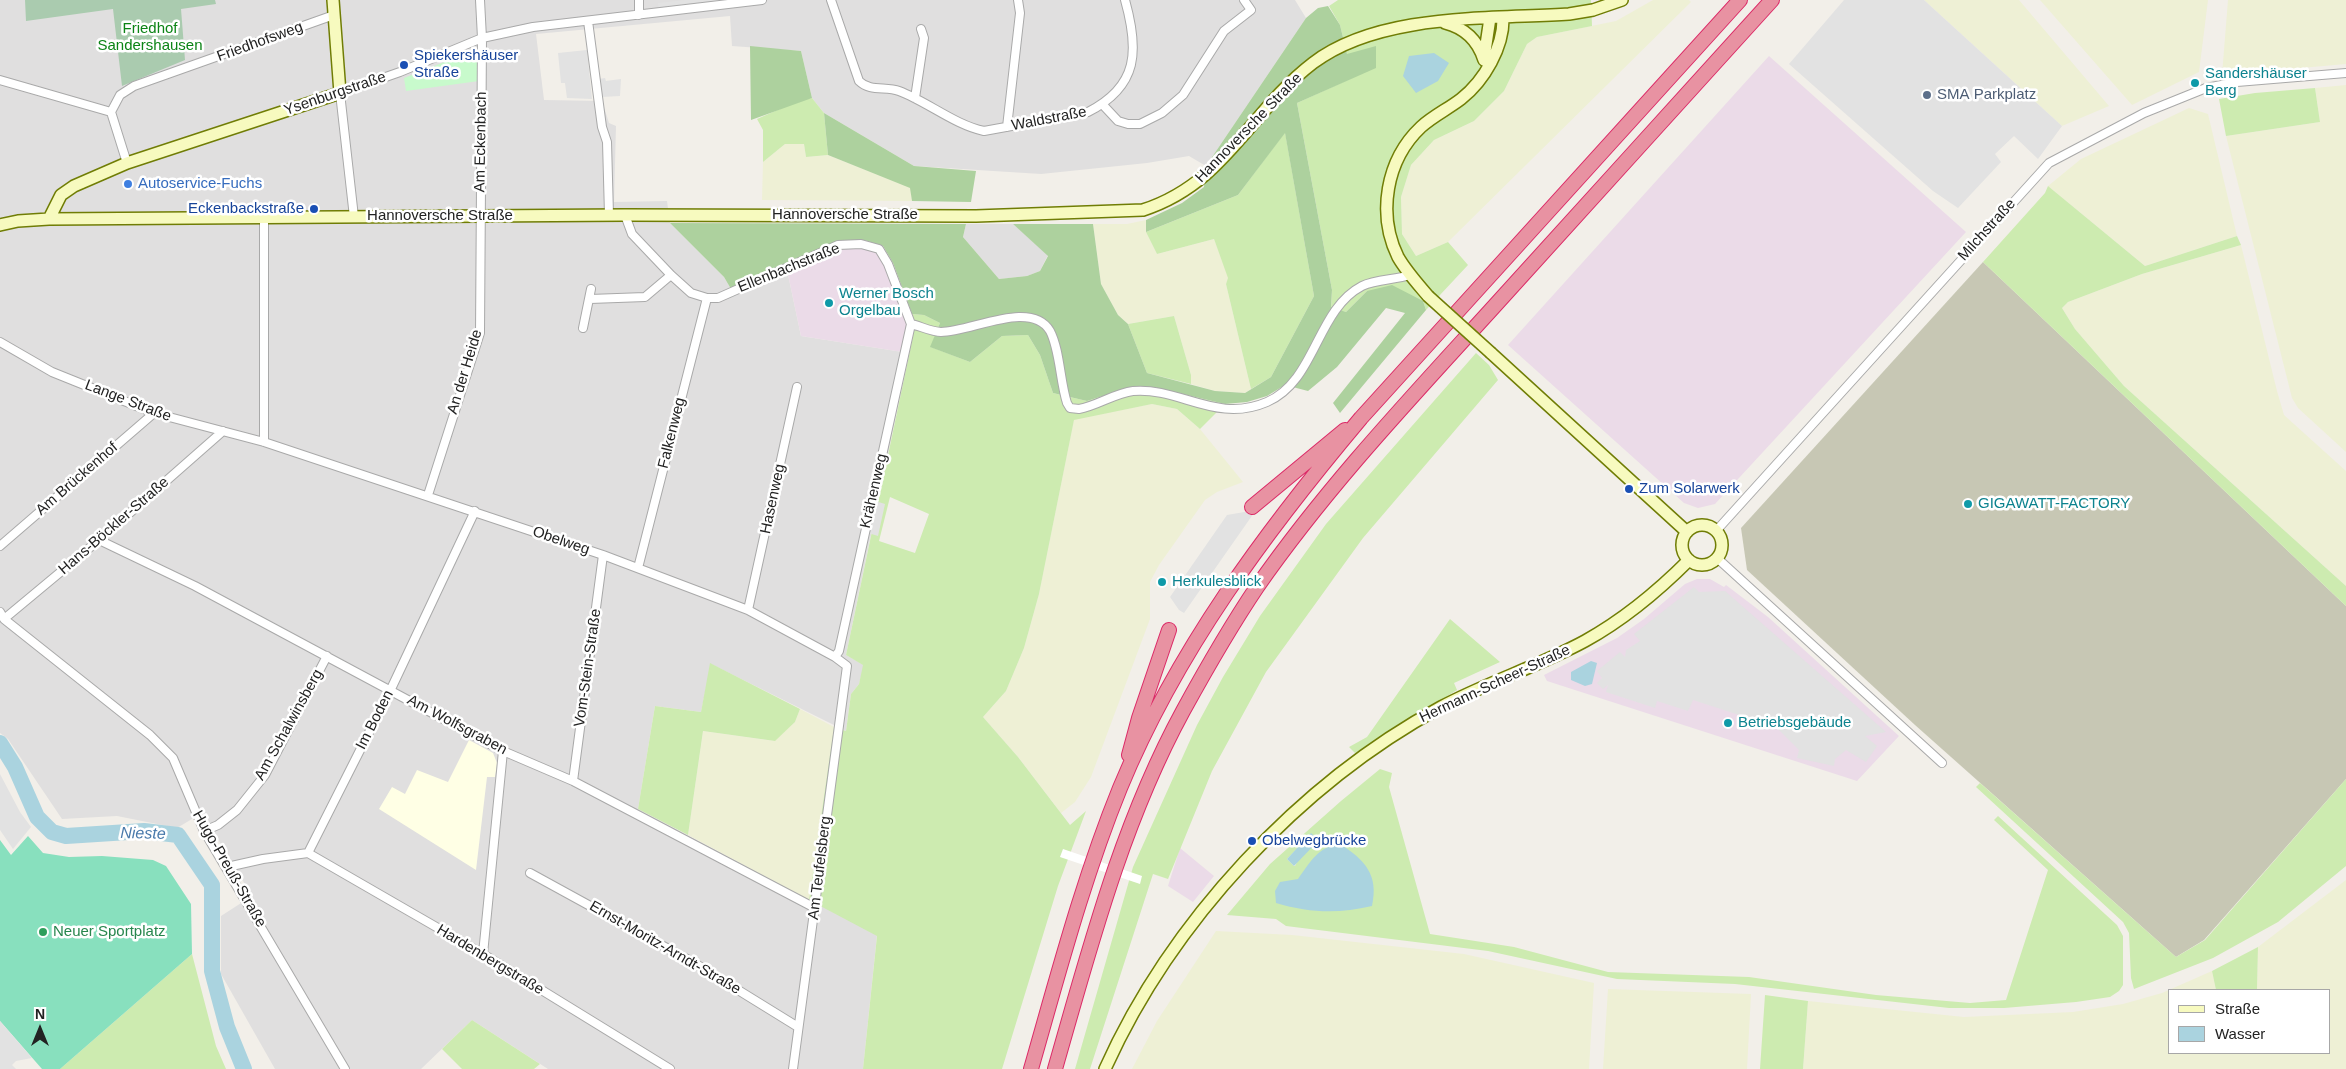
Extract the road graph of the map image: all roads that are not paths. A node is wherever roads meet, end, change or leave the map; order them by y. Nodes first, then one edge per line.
1 (333, 0) edge
2 (480, 0) edge
3 (639, 0) edge
4 (762, 0) edge
5 (831, 0) edge
6 (1018, 0) edge
7 (1125, 0) edge
8 (1244, 0) edge
9 (1622, 0) edge
10 (1740, 0) edge
11 (1772, 0) edge
12 (334, 15) junction
13 (639, 16) junction
14 (1503, 17) junction
15 (1490, 18) junction
16 (588, 21) junction
17 (1436, 22) junction
18 (921, 29) dead end
19 (482, 38) junction
20 (1484, 66) junction
21 (2346, 74) edge
22 (0, 80) edge
23 (340, 93) junction
24 (915, 98) junction
25 (1103, 105) junction
26 (111, 112) junction
27 (1007, 127) junction
28 (127, 163) junction
29 (609, 215) junction
30 (624, 215) junction
31 (480, 216) junction
32 (354, 217) junction
33 (264, 218) junction
34 (49, 219) junction
35 (0, 225) edge
36 (671, 275) junction
37 (1410, 275) junction
38 (591, 290) dead end
39 (707, 298) junction
40 (590, 299) junction
41 (911, 324) junction
42 (583, 328) dead end
43 (0, 342) edge
44 (797, 387) dead end
45 (154, 413) junction
46 (1361, 418) junction
47 (223, 431) junction
48 (264, 442) junction
49 (428, 495) junction
50 (1252, 507) dead end
51 (475, 511) junction
52 (1716, 531) junction
53 (1687, 532) junction
54 (99, 540) junction
55 (0, 546) edge
56 (603, 555) junction
57 (1716, 558) junction
58 (1689, 560) junction
59 (638, 568) junction
60 (748, 610) junction
61 (2, 615) edge
62 (1169, 630) dead end
63 (327, 656) junction
64 (835, 657) junction
65 (847, 666) joint
66 (391, 689) junction
67 (503, 750) junction
68 (1942, 763) dead end
69 (573, 781) junction
70 (1121, 787) junction
71 (204, 831) junction
72 (308, 853) junction
73 (227, 868) junction
74 (530, 873) dead end
75 (815, 908) junction
76 (483, 954) junction
77 (798, 1028) junction
78 (345, 1069) edge
79 (670, 1069) edge
80 (793, 1069) edge
81 (1031, 1069) edge
82 (1055, 1069) edge
83 (1105, 1069) edge

1 - 12 main road
2 - 19 street, Am Eckenbach
3 - 13 street
4 - 13 street, Ysenburgstraße
5 - 24 street, Waldstraße
6 - 27 street
7 - 25 street, Waldstraße
8 - 25 street
9 - 14 main road, Hannoversche Straße
10 - 46 highway
11 - 82 highway
12 - 23 main road
12 - 26 street, Friedhofsweg
13 - 16 street, Ysenburgstraße
14 - 15 main road, Hannoversche Straße
14 - 20 main road
15 - 17 main road, Hannoversche Straße
15 - 20 main road
16 - 19 street, Ysenburgstraße
16 - 29 street
17 - 20 main road
17 - 30 main road, Hannoversche Straße
18 - 24 street
19 - 23 street, Ysenburgstraße
19 - 31 street, Am Eckenbach
20 - 37 main road
21 - 52 street, Milchstraße
22 - 26 street
23 - 28 main road, Ysenburgstraße
23 - 32 street
24 - 27 street, Waldstraße
25 - 27 street, Waldstraße
26 - 28 street
28 - 34 main road, Ysenburgstraße
29 - 30 main road, Hannoversche Straße
29 - 31 main road, Hannoversche Straße
30 - 36 street
31 - 32 main road, Hannoversche Straße
31 - 49 street, An der Heide
32 - 33 main road, Hannoversche Straße
33 - 34 main road, Hannoversche Straße
33 - 48 street
34 - 35 main road, Hannoversche Straße
36 - 39 street
36 - 40 street
37 - 41 street
37 - 53 main road, bridge
38 - 40 street
39 - 41 street, Ellenbachstraße
39 - 59 street, Falkenweg
40 - 42 street
41 - 64 street, Krähenweg
43 - 45 street, Lange Straße
44 - 60 street, Hasenweg
45 - 47 street, Lange Straße
45 - 55 street, Am Brückenhof
46 - 50 highway
46 - 70 highway
47 - 48 street, Lange Straße
47 - 54 street, Hans-Böckler-Straße
48 - 49 street, Obelweg
49 - 51 street, Obelweg
51 - 56 street, Obelweg
51 - 66 street, Im Boden
52 - 53 main road
52 - 57 main road
53 - 58 main road
54 - 61 street, Hans-Böckler-Straße
54 - 63 street, Am Wolfsgraben
56 - 59 street, Obelweg
56 - 69 street, Vom-Stein-Straße
57 - 58 main road
57 - 68 street
58 - 83 main road, Hermann-Scheer-Straße
59 - 60 street, Obelweg
60 - 64 street, Obelweg
61 - 71 street, Hugo-Preuß-Straße
62 - 70 highway
63 - 66 street, Am Wolfsgraben
63 - 71 street, Am Schalwinsberg
64 - 65 street, Obelweg
65 - 75 street, Am Teufelsberg
66 - 67 street, Am Wolfsgraben
66 - 72 street, Im Boden
67 - 69 street, Am Wolfsgraben
67 - 76 street
69 - 75 street, Am Wolfsgraben
70 - 81 highway
71 - 73 street, Hugo-Preuß-Straße
72 - 73 street
72 - 76 street, Hardenbergstraße
73 - 78 street, Hugo-Preuß-Straße
74 - 77 street, Ernst-Moritz-Arndt-Straße
75 - 77 street, Am Teufelsberg
76 - 79 street, Hardenbergstraße
77 - 80 street, Am Teufelsberg

